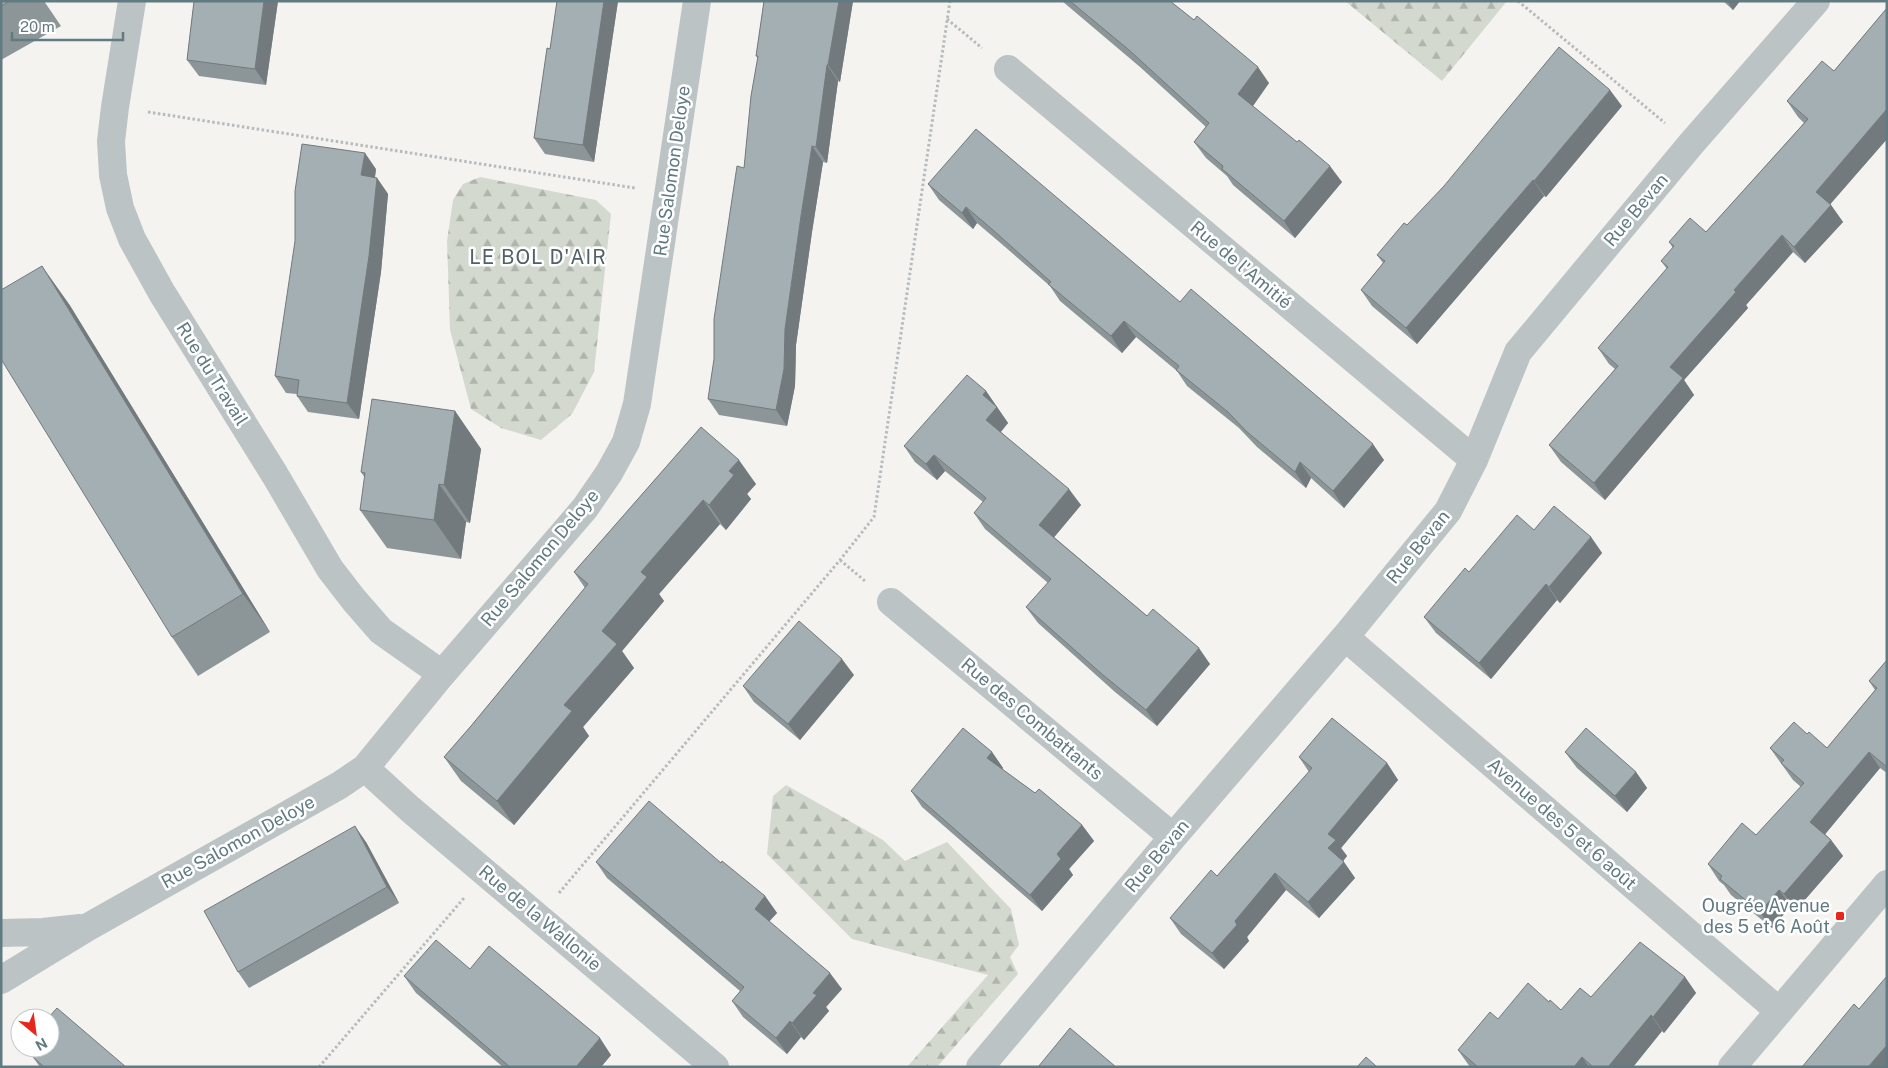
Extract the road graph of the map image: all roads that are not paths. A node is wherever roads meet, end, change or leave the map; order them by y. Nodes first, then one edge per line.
1 (697, 1) edge
2 (1816, 1) edge
3 (128, 6) edge
4 (1008, 69) road end
5 (1474, 460) junction
6 (891, 602) dead end
7 (1345, 637) junction
8 (442, 674) junction
9 (366, 768) junction
10 (1173, 837) junction
11 (1887, 884) edge
12 (88, 927) junction
13 (1, 933) edge
14 (1, 980) edge
15 (1779, 1011) junction
16 (715, 1067) edge
17 (980, 1067) edge
18 (1732, 1067) edge

1 - 8 street, Rue Salomon Deloye
2 - 5 street, Rue Bevan
3 - 8 street, Rue du Travail
4 - 5 street, Rue de l'Amitié
5 - 7 street, Rue Bevan
6 - 10 street, Rue des Combattants
7 - 10 street, Rue Bevan
7 - 15 street, Avenue des 5 et 6 août
8 - 9 street, Rue Salomon Deloye
9 - 12 street, Rue Salomon Deloye
9 - 16 street, Rue de la Wallonie
10 - 17 street, Rue Bevan
11 - 15 street
12 - 13 street, Rue Salomon Deloye
12 - 14 street, Rue Salomon Deloye
15 - 18 street

